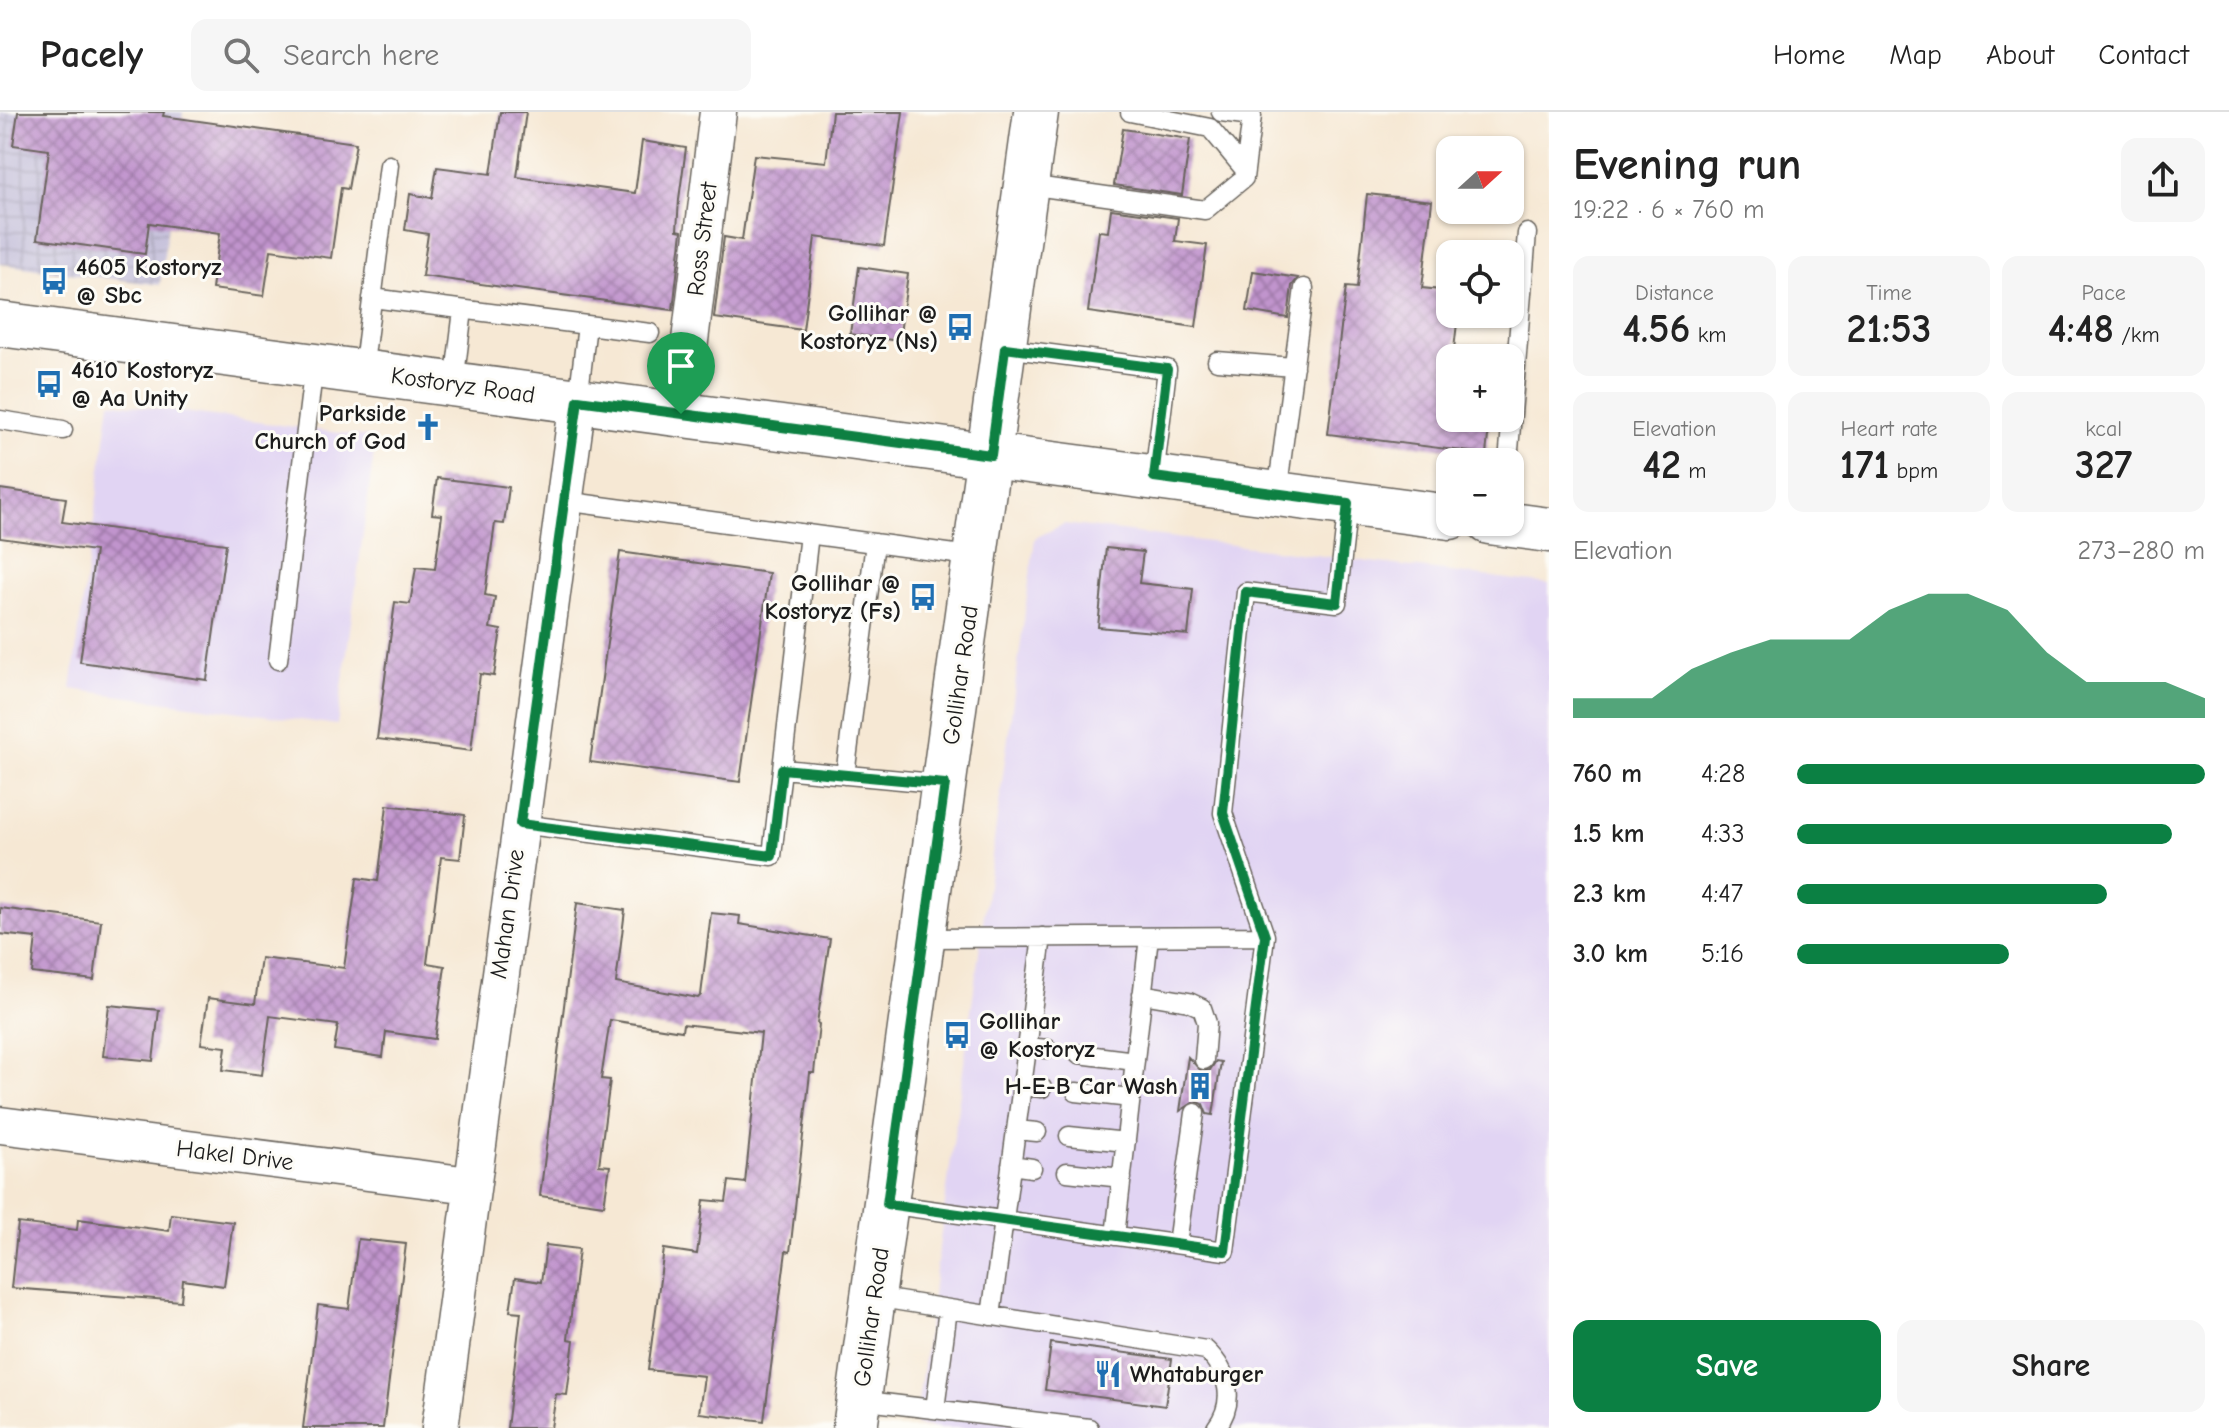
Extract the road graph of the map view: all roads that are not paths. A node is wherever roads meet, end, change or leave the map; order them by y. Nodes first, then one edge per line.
1 (718, 112) edge
2 (1036, 112) edge
3 (1130, 112) edge
4 (1221, 112) edge
5 (1252, 114) edge
6 (389, 165) dead end
7 (1245, 170) junction
8 (1028, 185) junction
9 (1527, 233) dead end
10 (1304, 288) dead end
11 (372, 298) junction
12 (463, 310) junction
13 (0, 324) edge
14 (587, 325) junction
15 (650, 333) dead end
16 (1005, 348) junction
17 (1217, 361) dead end
18 (314, 365) junction
19 (1294, 367) junction
20 (363, 372) junction
21 (454, 384) junction
22 (578, 400) junction
23 (681, 414) junction
24 (0, 420) edge
25 (63, 430) dead end
26 (1509, 448) edge
27 (991, 455) junction
28 (1154, 477) junction
29 (1277, 494) junction
30 (564, 501) junction
31 (1348, 503) junction
32 (1436, 515) edge
33 (1524, 526) edge
34 (1549, 530) edge
35 (809, 534) junction
36 (875, 543) junction
37 (977, 557) junction
38 (278, 660) dead end
39 (782, 769) junction
40 (845, 775) junction
41 (945, 784) junction
42 (520, 824) junction
43 (1265, 936) junction
44 (1042, 937) junction
45 (1149, 937) junction
46 (924, 938) junction
47 (1142, 994) junction
48 (1027, 1047) junction
49 (1048, 1049) dead end
50 (1079, 1054) dead end
51 (1204, 1060) dead end
52 (1135, 1061) junction
53 (1022, 1086) junction
54 (1042, 1088) dead end
55 (1076, 1092) dead end
56 (1131, 1098) junction
57 (1195, 1113) dead end
58 (0, 1125) edge
59 (1016, 1130) junction
60 (1037, 1132) dead end
61 (1069, 1136) dead end
62 (1126, 1142) junction
63 (1011, 1165) junction
64 (1032, 1168) dead end
65 (1067, 1172) dead end
66 (1122, 1178) junction
67 (470, 1185) junction
68 (887, 1204) junction
69 (1004, 1220) junction
70 (1115, 1236) junction
71 (1177, 1244) junction
72 (874, 1297) junction
73 (948, 1309) junction
74 (991, 1316) junction
75 (935, 1409) junction
76 (857, 1414) edge
77 (440, 1428) edge
78 (1089, 1428) edge
79 (1216, 1428) edge

1 - 23 street, Ross Street
2 - 8 main road, Gollihar Road
3 - 7 lane
4 - 5 lane
5 - 7 lane
6 - 11 lane
7 - 8 lane
8 - 16 main road, Gollihar Road
9 - 26 lane
10 - 19 lane
11 - 12 lane
11 - 20 lane
12 - 14 lane
12 - 21 lane
13 - 18 main road, Kostoryz Road
14 - 15 lane
14 - 22 lane
16 - 27 main road, Gollihar Road
16 - 28 lane
17 - 19 lane
18 - 20 main road, Kostoryz Road
18 - 38 lane
19 - 29 lane
20 - 21 main road, Kostoryz Road
21 - 22 main road, Kostoryz Road
22 - 23 main road, Kostoryz Road
22 - 30 street, Mahan Drive
23 - 27 main road, Kostoryz Road
24 - 25 lane
27 - 28 main road, Kostoryz Road
27 - 37 main road, Gollihar Road
28 - 29 main road, Kostoryz Road
29 - 31 main road, Kostoryz Road
30 - 35 lane
30 - 42 street, Mahan Drive
31 - 32 main road, Kostoryz Road
31 - 43 lane
33 - 34 main road
35 - 36 lane
35 - 39 lane
36 - 37 lane
36 - 40 lane
37 - 41 main road, Gollihar Road
39 - 40 lane
39 - 42 lane
40 - 41 lane
41 - 46 main road, Gollihar Road
42 - 67 street, Mahan Drive
43 - 45 lane
43 - 71 lane
44 - 45 lane
44 - 46 lane
44 - 48 lane
45 - 47 lane
46 - 68 main road, Gollihar Road
47 - 51 lane
47 - 52 lane
48 - 49 lane
48 - 53 lane
50 - 52 lane
52 - 56 lane
53 - 54 lane
53 - 59 lane
55 - 56 lane
56 - 62 lane
57 - 71 lane
58 - 67 street, Hakel Drive
59 - 60 lane
59 - 63 lane
61 - 62 lane
62 - 66 lane
63 - 64 lane
63 - 69 lane
65 - 66 lane
66 - 70 lane
67 - 77 street, Mahan Drive
68 - 69 lane
68 - 72 main road, Gollihar Road
69 - 70 lane
69 - 74 lane
70 - 71 lane
72 - 73 lane
72 - 76 main road, Gollihar Road
73 - 74 lane
73 - 75 lane
74 - 79 lane
75 - 76 lane
75 - 78 lane

